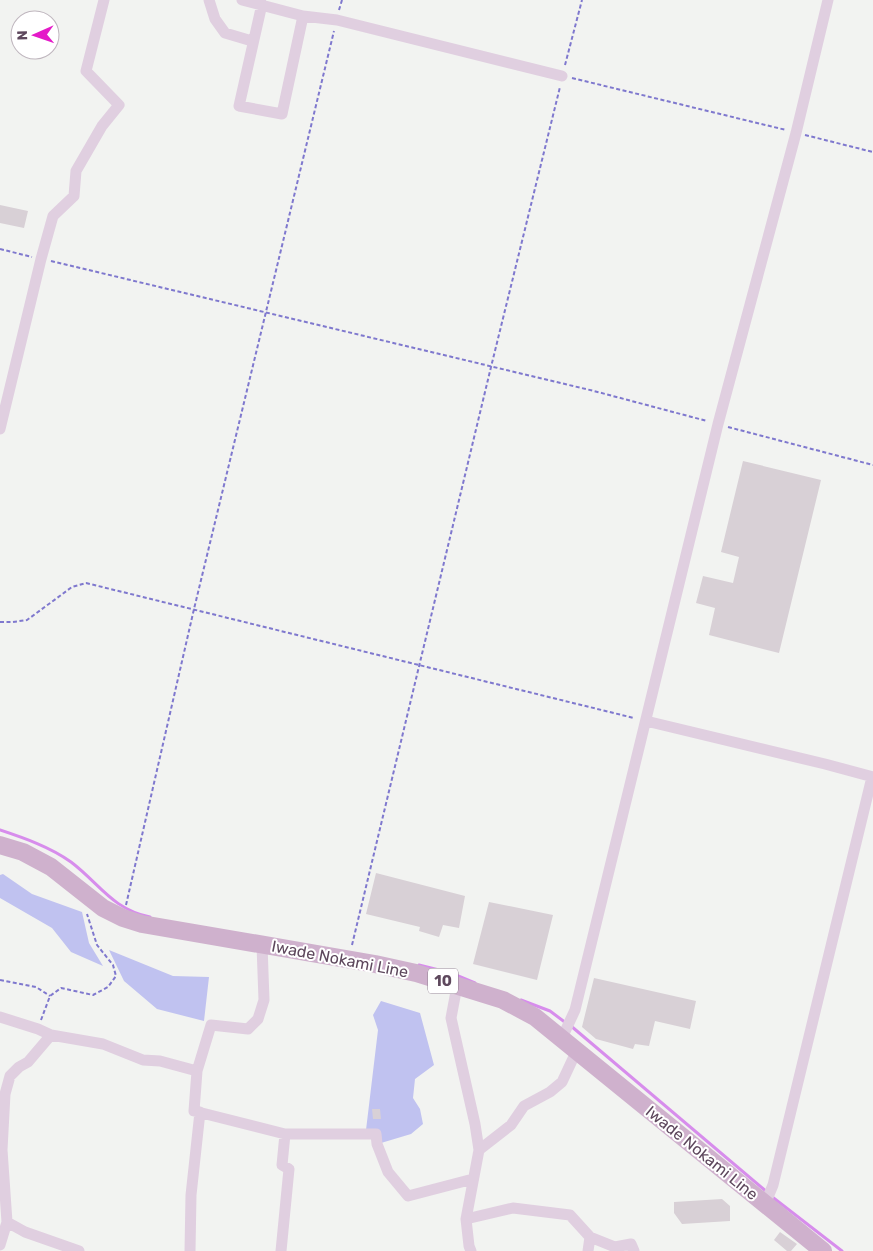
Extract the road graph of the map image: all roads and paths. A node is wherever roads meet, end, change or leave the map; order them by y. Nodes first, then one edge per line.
1 (104, 0) edge
2 (209, 0) edge
3 (242, 0) edge
4 (582, 0) edge
5 (828, 0) edge
6 (262, 4) junction
7 (303, 16) junction
8 (337, 20) junction
9 (252, 41) junction
10 (562, 76) junction
11 (796, 132) junction
12 (873, 152) edge
13 (0, 249) edge
14 (41, 259) junction
15 (267, 313) junction
16 (491, 367) junction
17 (718, 424) junction
18 (0, 429) edge
19 (873, 465) edge
20 (194, 609) junction
21 (0, 622) edge
22 (419, 664) junction
23 (646, 721) junction
24 (873, 777) edge
25 (0, 845) edge
26 (87, 895) junction
27 (124, 918) junction
28 (262, 945) junction
29 (348, 960) junction
30 (0, 980) edge
31 (457, 986) junction
32 (50, 996) junction
33 (0, 1016) edge
34 (38, 1029) junction
35 (51, 1035) junction
36 (562, 1038) junction
37 (577, 1050) junction
38 (196, 1071) junction
39 (2, 1094) edge
40 (200, 1112) junction
41 (285, 1134) junction
42 (479, 1150) junction
43 (473, 1179) junction
44 (765, 1204) junction
45 (466, 1219) junction
46 (7, 1222) junction
47 (590, 1237) junction
48 (0, 1245) edge
49 (615, 1249) edge
50 (79, 1251) edge
51 (190, 1251) edge
52 (282, 1251) edge
53 (471, 1251) edge
54 (588, 1251) edge
55 (634, 1251) edge
56 (823, 1251) edge

1 - 14 street
2 - 9 street
3 - 6 street
4 - 10 path
5 - 11 street
6 - 7 street
6 - 9 street
7 - 8 street
7 - 9 street
8 - 10 street
8 - 15 path
10 - 11 path
10 - 16 path
11 - 12 path
11 - 17 street
13 - 14 path
14 - 15 path
14 - 18 street
15 - 16 path
15 - 20 path
16 - 17 path
16 - 22 path
17 - 19 path
17 - 23 street
20 - 21 path
20 - 22 path
20 - 27 path
22 - 23 path
22 - 29 path
23 - 24 street
23 - 36 street
24 - 44 street
25 - 26 main road, Iwade Nokami Line / 10
26 - 27 main road, Iwade Nokami Line / 10
26 - 32 path
27 - 28 main road, Iwade Nokami Line / 10
28 - 29 main road, Iwade Nokami Line / 10
28 - 38 street
29 - 31 main road, Iwade Nokami Line / 10
30 - 32 path
31 - 36 main road, Iwade Nokami Line / 10
31 - 42 street
32 - 34 path
33 - 34 street
34 - 35 street
35 - 38 street
35 - 39 street
36 - 37 main road, Iwade Nokami Line / 10
37 - 42 street
37 - 44 main road, Iwade Nokami Line / 10
38 - 40 street
39 - 46 street
40 - 41 street
40 - 51 street
41 - 43 street
41 - 52 street
42 - 43 street
43 - 45 street
44 - 56 main road, Iwade Nokami Line / 10
45 - 47 street
45 - 53 street
46 - 48 street
46 - 50 street
47 - 49 street
47 - 54 street
49 - 55 street

